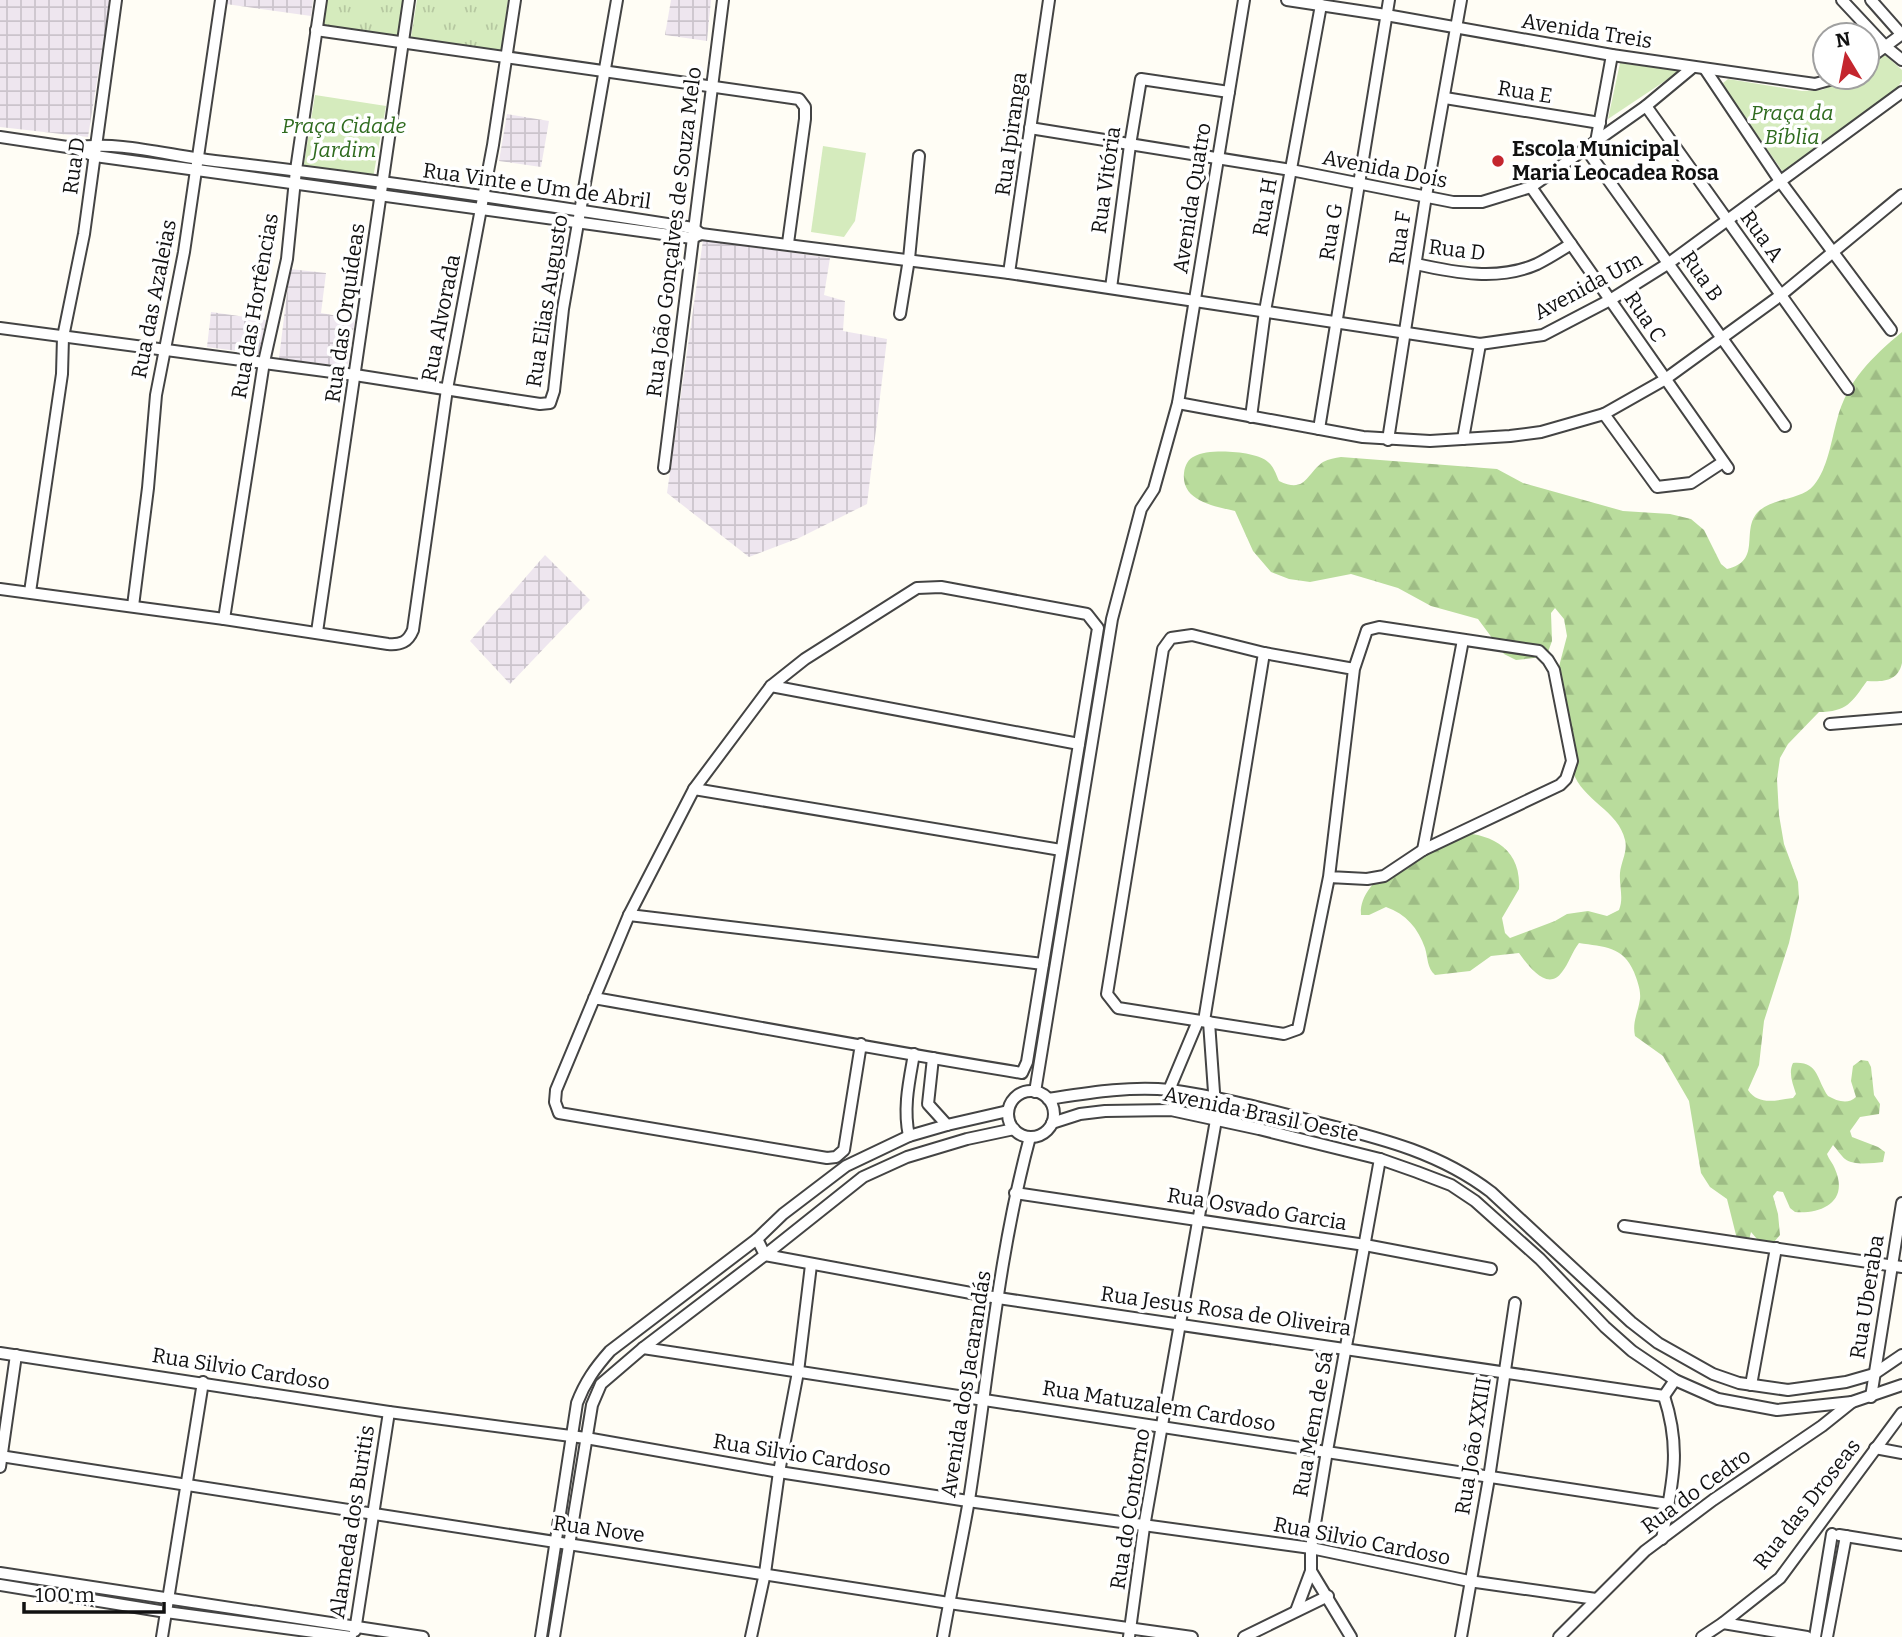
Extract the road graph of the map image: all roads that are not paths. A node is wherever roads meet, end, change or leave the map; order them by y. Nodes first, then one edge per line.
1 (116, 0) edge
2 (221, 0) edge
3 (321, 0) edge
4 (409, 0) edge
5 (515, 0) edge
6 (617, 0) edge
7 (723, 0) edge
8 (1049, 0) edge
9 (1244, 0) edge
10 (1287, 0) edge
11 (1389, 0) edge
12 (1461, 0) edge
13 (1860, 0) edge
14 (1871, 0) edge
15 (1846, 4) edge
16 (1321, 5) junction
17 (1386, 15) junction
18 (1456, 29) junction
19 (316, 30) junction
20 (1902, 34) edge
21 (403, 41) junction
22 (1886, 47) junction
23 (1881, 50) edge
24 (1612, 55) junction
25 (507, 57) junction
26 (1902, 60) edge
27 (1699, 68) junction
28 (606, 70) junction
29 (1811, 83) edge
30 (712, 85) junction
31 (1229, 92) junction
32 (1902, 92) edge
33 (1445, 98) junction
34 (1646, 106) junction
35 (1600, 124) junction
36 (1030, 128) junction
37 (0, 137) edge
38 (97, 144) junction
39 (1130, 145) junction
40 (1591, 145) junction
41 (74, 148) junction
42 (95, 156) junction
43 (919, 156) dead end
44 (1217, 157) junction
45 (197, 165) junction
46 (296, 170) junction
47 (1291, 170) junction
48 (1780, 181) junction
49 (383, 183) junction
50 (1359, 183) junction
51 (295, 184) junction
52 (1531, 187) junction
53 (1902, 195) edge
54 (381, 196) junction
55 (1426, 196) junction
56 (484, 197) junction
57 (482, 209) junction
58 (580, 216) junction
59 (1726, 220) junction
60 (695, 233) junction
61 (788, 243) junction
62 (1571, 244) junction
63 (1833, 250) junction
64 (909, 259) junction
65 (1669, 263) junction
66 (1416, 264) junction
67 (1009, 273) junction
68 (1111, 288) junction
69 (1782, 295) junction
70 (1196, 300) junction
71 (1610, 300) junction
72 (1265, 311) junction
73 (900, 314) dead end
74 (1335, 322) junction
75 (0, 328) edge
76 (1891, 330) dead end
77 (1406, 333) junction
78 (63, 337) junction
79 (1721, 338) junction
80 (1480, 344) junction
81 (165, 349) junction
82 (264, 362) junction
83 (355, 374) junction
84 (1664, 380) junction
85 (447, 389) junction
86 (1847, 389) dead end
87 (1178, 403) junction
88 (1604, 414) junction
89 (1251, 417) junction
90 (1785, 426) dead end
91 (1319, 429) junction
92 (1463, 439) junction
93 (1388, 440) junction
94 (664, 468) dead end
95 (0, 589) edge
96 (30, 593) junction
97 (133, 606) junction
98 (224, 619) junction
99 (317, 632) junction
100 (1463, 640) junction
101 (1264, 653) junction
102 (1354, 668) junction
103 (771, 685) junction
104 (1902, 718) edge
105 (1830, 724) dead end
106 (1079, 744) junction
107 (694, 789) junction
108 (1061, 850) junction
109 (1423, 850) junction
110 (1329, 877) junction
111 (629, 915) junction
112 (1043, 964) junction
113 (594, 998) junction
114 (1204, 1021) junction
115 (861, 1044) junction
116 (914, 1054) junction
117 (933, 1058) junction
118 (1169, 1090) junction
119 (1035, 1091) junction
120 (1216, 1098) junction
121 (1048, 1099) junction
122 (1008, 1111) junction
123 (1216, 1120) junction
124 (1052, 1123) junction
125 (947, 1125) junction
126 (1014, 1129) junction
127 (1030, 1137) junction
128 (905, 1138) junction
129 (907, 1157) junction
130 (1380, 1159) junction
131 (1015, 1193) junction
132 (1902, 1203) edge
133 (1199, 1219) junction
134 (1624, 1226) dead end
135 (757, 1239) junction
136 (1365, 1245) junction
137 (1776, 1248) junction
138 (765, 1255) junction
139 (811, 1265) junction
140 (1897, 1266) edge
141 (1492, 1269) dead end
142 (998, 1298) junction
143 (1515, 1303) dead end
144 (1179, 1324) junction
145 (1655, 1341) junction
146 (1345, 1347) junction
147 (643, 1348) junction
148 (0, 1353) edge
149 (16, 1355) junction
150 (1902, 1355) edge
151 (1642, 1358) junction
152 (798, 1372) junction
153 (1504, 1374) junction
154 (1874, 1374) junction
155 (1675, 1380) junction
156 (203, 1382) junction
157 (1751, 1385) junction
158 (1902, 1385) edge
159 (1664, 1396) junction
160 (1871, 1397) junction
161 (982, 1398) junction
162 (1852, 1402) junction
163 (389, 1412) junction
164 (1902, 1413) edge
165 (1164, 1426) junction
166 (571, 1437) junction
167 (586, 1438) junction
168 (1875, 1448) junction
169 (1327, 1451) junction
170 (1902, 1453) edge
171 (1, 1460) edge
172 (779, 1472) junction
173 (1489, 1478) junction
174 (188, 1485) junction
175 (968, 1501) junction
176 (1668, 1504) junction
177 (373, 1512) junction
178 (1144, 1527) junction
179 (1816, 1531) junction
180 (1832, 1534) junction
181 (1846, 1536) junction
182 (1662, 1539) junction
183 (556, 1542) junction
184 (569, 1544) junction
185 (1902, 1545) edge
186 (1311, 1548) junction
187 (1311, 1571) junction
188 (0, 1573) edge
189 (765, 1573) junction
190 (1469, 1581) junction
191 (0, 1585) edge
192 (1328, 1596) junction
193 (169, 1598) junction
194 (1596, 1599) junction
195 (948, 1603) junction
196 (1296, 1611) junction
197 (166, 1612) junction
198 (1723, 1623) junction
199 (354, 1633) edge
200 (1130, 1633) edge
201 (162, 1637) edge
202 (423, 1637) edge
203 (541, 1637) edge
204 (554, 1637) edge
205 (751, 1637) edge
206 (943, 1637) edge
207 (1192, 1637) edge
208 (1244, 1637) edge
209 (1351, 1637) edge
210 (1461, 1637) edge
211 (1559, 1637) edge
212 (1702, 1637) edge
213 (1807, 1637) edge
214 (1815, 1637) edge
215 (1827, 1637) edge

1 - 38 street, Rua D
2 - 45 street, Rua das Azaleias
3 - 19 street, Rua das Hortências
4 - 21 street, Rua das Orquídeas
5 - 25 street, Rua Alvorada
6 - 28 street, Rua Elias Augusto
7 - 30 street, Rua João Gonçalves de Souza Melo
8 - 36 street, Rua Ipiranga
9 - 31 street, Avenida Quatro
10 - 16 street, Avenida Treis
11 - 17 street, Rua G
12 - 18 street, Rua F
13 - 15 street
14 - 20 street
15 - 22 street
16 - 17 street, Avenida Treis
16 - 47 street, Rua H
17 - 18 street, Avenida Treis
17 - 50 street, Rua G
18 - 24 street, Avenida Treis
18 - 33 street, Rua F
19 - 21 street
19 - 46 street, Rua das Hortências
20 - 22 street
21 - 25 street
21 - 49 street, Rua das Orquídeas
22 - 23 street
22 - 26 street
24 - 27 street, Avenida Treis
24 - 35 street
25 - 28 street
25 - 56 street, Rua Alvorada
27 - 29 street, Avenida Treis
27 - 34 street, Avenida Dois
27 - 48 street
28 - 30 street
28 - 58 street, Rua Elias Augusto
30 - 60 street, Rua João Gonçalves de Souza Melo
30 - 61 street
31 - 39 street, Rua Vitória
31 - 44 street, Avenida Quatro
32 - 48 street, Avenida Um
33 - 35 street, Rua E
33 - 55 street, Rua F
34 - 40 street, Avenida Dois
34 - 59 street, Rua A
35 - 40 street
36 - 39 street, Avenida Dois
36 - 67 street, Rua Ipiranga
37 - 41 street, Rua Vinte e Um de Abril
38 - 41 street, Rua Vinte e Um de Abril
38 - 42 street, Rua D
38 - 45 street, Rua Vinte e Um de Abril
39 - 44 street, Avenida Dois
39 - 68 street, Rua Vitória
40 - 52 street, Avenida Dois
40 - 65 street, Rua B
41 - 42 street, Rua Vinte e Um de Abril
42 - 45 street, Rua Vinte e Um de Abril
42 - 78 street, Rua D
43 - 64 street
44 - 47 street, Avenida Dois
44 - 70 street, Avenida Quatro
45 - 46 street, Rua Vinte e Um de Abril
45 - 51 street, Rua Vinte e Um de Abril
45 - 81 street, Rua das Azaleias
46 - 49 street, Rua Vinte e Um de Abril
46 - 51 street, Rua das Hortências
47 - 50 street, Avenida Dois
47 - 72 street, Rua H
48 - 59 street, Avenida Um
48 - 63 street
49 - 54 street, Rua das Orquídeas
49 - 56 street, Rua Vinte e Um de Abril
50 - 55 street, Avenida Dois
50 - 74 street, Rua G
51 - 54 street, Rua Vinte e Um de Abril
51 - 82 street, Rua das Hortências
52 - 55 street, Avenida Dois
52 - 62 street, Rua C
53 - 63 street
54 - 57 street, Rua Vinte e Um de Abril
54 - 83 street, Rua das Orquídeas
55 - 66 street, Rua F
56 - 57 street, Rua Alvorada
56 - 58 street, Rua Vinte e Um de Abril
57 - 58 street, Rua Vinte e Um de Abril
57 - 85 street, Rua Alvorada
58 - 60 street, Rua Vinte e Um de Abril
58 - 85 street, Rua Elias Augusto
59 - 65 street, Avenida Um
59 - 69 street, Rua A
60 - 61 street, Rua Vinte e Um de Abril
60 - 94 street, Rua João Gonçalves de Souza Melo
61 - 64 street, Rua Vinte e Um de Abril
62 - 66 street, Rua D
62 - 71 street, Rua C
63 - 69 street
63 - 76 street
64 - 67 street, Rua Vinte e Um de Abril
64 - 73 street
65 - 71 street, Avenida Um
65 - 79 street, Rua B
66 - 77 street, Rua F
67 - 68 street, Rua Vinte e Um de Abril
68 - 70 street, Rua Vinte e Um de Abril
69 - 79 street
69 - 86 street, Rua A
70 - 72 street, Avenida Um
70 - 87 street, Avenida Quatro
71 - 80 street, Avenida Um
71 - 84 street, Rua C
72 - 74 street, Avenida Um
72 - 89 street, Rua H
74 - 77 street, Avenida Um
74 - 91 street, Rua G
75 - 78 street
77 - 80 street, Avenida Um
77 - 93 street, Rua F
78 - 81 street
78 - 96 street, Rua D
79 - 84 street
79 - 90 street, Rua B
80 - 92 street
81 - 82 street
81 - 97 street, Rua das Azaleias
82 - 83 street
82 - 98 street, Rua das Hortências
83 - 85 street
83 - 99 street, Rua das Orquídeas
84 - 88 street
84 - 88 street, Rua C
85 - 99 street, Rua Alvorada
87 - 89 street
87 - 119 street, Avenida Quatro
88 - 92 street
89 - 91 street
91 - 93 street
92 - 93 street
95 - 96 street
96 - 97 street
97 - 98 street
98 - 99 street
100 - 102 street
100 - 109 street
100 - 109 street
101 - 102 street
101 - 114 street
101 - 114 street
102 - 110 street
103 - 106 street
103 - 106 street
103 - 107 street
104 - 105 street
106 - 108 street
107 - 108 street
107 - 111 street
108 - 112 street
109 - 110 street
110 - 114 street
111 - 112 street
111 - 113 street
112 - 117 street
113 - 115 street
113 - 115 street
114 - 118 street
114 - 120 street, Rua do Contorno
115 - 116 street
116 - 117 street
116 - 128 street
117 - 125 street
118 - 120 street, Avenida Brasil Oeste
118 - 121 street, Avenida Brasil Oeste
119 - 121 street
119 - 122 street
120 - 123 street, Rua do Contorno
120 - 145 street, Avenida Brasil Oeste
121 - 124 street
122 - 125 street
122 - 126 street
123 - 124 street, Avenida Brasil Oeste
123 - 130 street, Avenida Brasil Oeste
123 - 133 street, Rua do Contorno
124 - 127 street
125 - 128 street
126 - 127 street
126 - 129 street
127 - 131 street, Avenida dos Jacarandás
128 - 129 street
128 - 135 street
129 - 138 street
130 - 136 street, Rua Mem de Sá
130 - 151 street, Avenida Brasil Oeste
131 - 133 street, Rua Osvado Garcia
131 - 142 street, Avenida dos Jacarandás
132 - 140 street, Rua Uberaba
133 - 136 street, Rua Osvado Garcia
133 - 144 street, Rua do Contorno
134 - 137 street
135 - 138 street
135 - 166 street
136 - 141 street, Rua Osvado Garcia
136 - 146 street, Rua Mem de Sá
137 - 140 street
137 - 157 street
138 - 139 street, Rua Jesus Rosa de Oliveira
138 - 147 street
139 - 142 street, Rua Jesus Rosa de Oliveira
139 - 152 street
140 - 154 street, Rua Uberaba
142 - 144 street, Rua Jesus Rosa de Oliveira
142 - 161 street, Avenida dos Jacarandás
143 - 153 street, Rua João XXIII
144 - 146 street, Rua Jesus Rosa de Oliveira
144 - 165 street, Rua do Contorno
145 - 151 street
145 - 157 street, Avenida Brasil Oeste
146 - 153 street, Rua Jesus Rosa de Oliveira
146 - 169 street, Rua Mem de Sá
147 - 152 street, Rua Matuzalem Cardoso
147 - 167 street
148 - 149 street, Rua Silvio Cardoso
149 - 156 street, Rua Silvio Cardoso
149 - 171 street
150 - 154 street, Avenida Brasil Oeste
151 - 155 street, Avenida Brasil Oeste
152 - 161 street, Rua Matuzalem Cardoso
152 - 172 street
153 - 159 street, Rua Jesus Rosa de Oliveira
153 - 173 street, Rua João XXIII
154 - 157 street, Avenida Brasil Oeste
154 - 160 street, Rua Uberaba
155 - 159 street
155 - 162 street, Avenida Brasil Oeste
156 - 163 street, Rua Silvio Cardoso
156 - 174 street
158 - 160 street, Rua do Cedro
159 - 176 street
160 - 162 street, Rua do Cedro
161 - 165 street, Rua Matuzalem Cardoso
161 - 175 street, Avenida dos Jacarandás
162 - 182 street, Rua do Cedro
163 - 166 street, Rua Silvio Cardoso
163 - 177 street, Alameda dos Buritis
164 - 168 street, Rua das Droseas
165 - 169 street, Rua Matuzalem Cardoso
165 - 178 street, Rua do Contorno
166 - 167 street, Rua Silvio Cardoso
166 - 183 street
167 - 172 street, Rua Silvio Cardoso
167 - 184 street
168 - 170 street
168 - 179 street, Rua das Droseas
169 - 173 street, Rua Matuzalem Cardoso
169 - 186 street, Rua Mem de Sá
171 - 174 street, Rua Nove
172 - 175 street, Rua Silvio Cardoso
172 - 189 street
173 - 176 street, Rua Matuzalem Cardoso
173 - 190 street, Rua João XXIII
174 - 177 street, Rua Nove
174 - 193 street
175 - 178 street, Rua Silvio Cardoso
175 - 195 street, Avenida dos Jacarandás
176 - 182 street
177 - 183 street, Rua Nove
177 - 199 street, Alameda dos Buritis
178 - 186 street, Rua Silvio Cardoso
178 - 200 street, Rua do Contorno
179 - 180 street
179 - 198 street, Rua das Droseas
180 - 181 street
180 - 214 street
181 - 185 street
181 - 215 street
182 - 194 street, Rua do Cedro
183 - 184 street, Rua Nove
183 - 203 street
184 - 189 street, Rua Nove
184 - 204 street
186 - 187 street, Rua Mem de Sá
186 - 190 street, Rua Silvio Cardoso
187 - 192 street
187 - 196 street, Rua Mem de Sá
188 - 193 street
189 - 195 street, Rua Nove
189 - 205 street
190 - 194 street, Rua Silvio Cardoso
190 - 210 street, Rua João XXIII
191 - 197 street
192 - 196 street
192 - 209 street
193 - 197 street
193 - 199 street
194 - 211 street, Rua do Cedro
195 - 200 street, Rua Nove
195 - 206 street, Avenida dos Jacarandás
196 - 208 street
197 - 199 street
197 - 201 street
198 - 212 street, Rua das Droseas
198 - 213 street
199 - 202 street
200 - 207 street, Rua Nove

